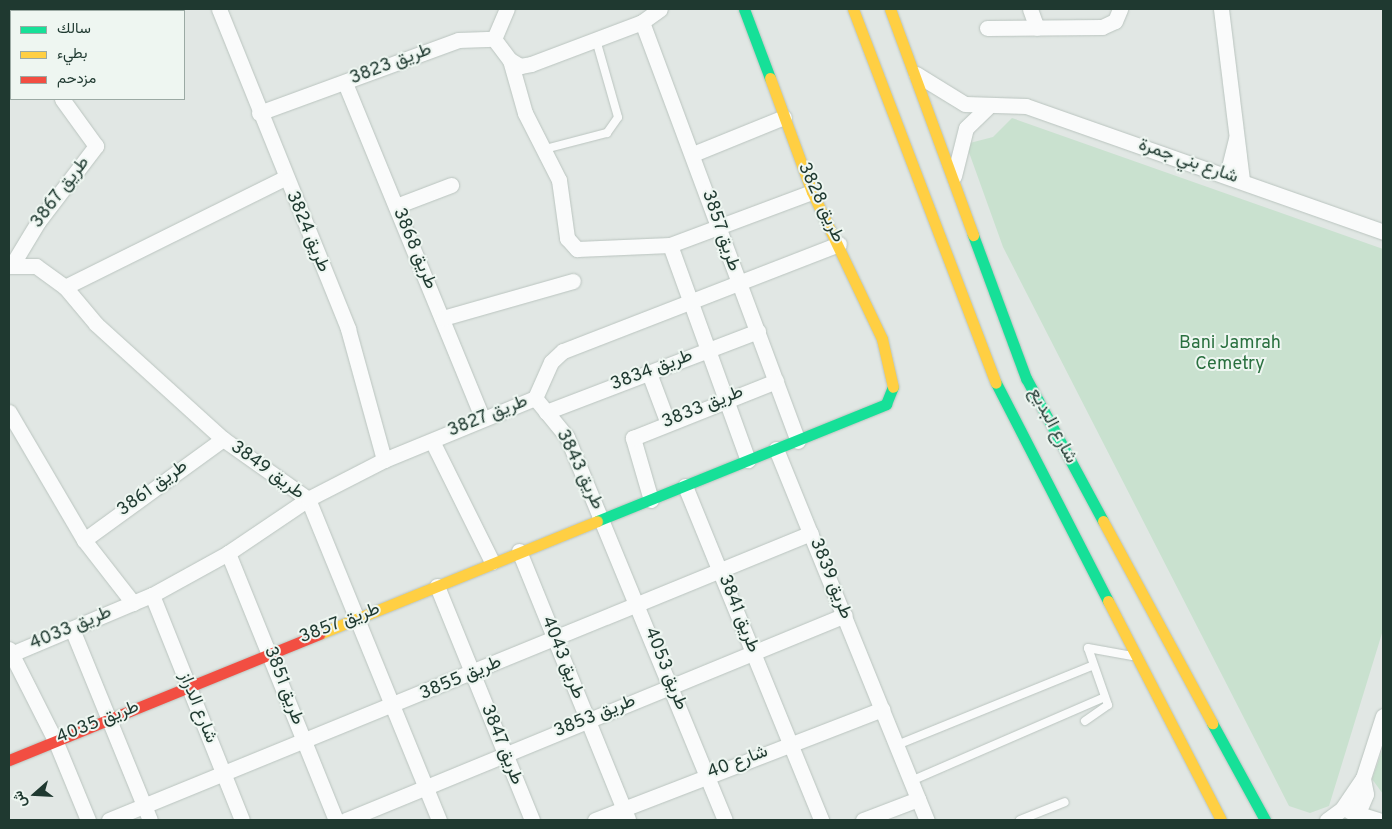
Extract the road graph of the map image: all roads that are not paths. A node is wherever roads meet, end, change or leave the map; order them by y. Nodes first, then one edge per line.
1 (219, 9) edge
2 (507, 9) edge
3 (660, 9) edge
4 (744, 9) edge
5 (853, 9) edge
6 (890, 9) edge
7 (1030, 9) edge
8 (1120, 9) edge
9 (1221, 9) edge
10 (642, 22) junction
11 (987, 28) dead end
12 (1037, 28) junction
13 (494, 39) junction
14 (596, 40) junction
15 (510, 60) junction
16 (912, 71) junction
17 (345, 83) junction
18 (63, 100) edge
19 (990, 105) junction
20 (259, 114) junction
21 (784, 117) junction
22 (1236, 138) junction
23 (545, 149) junction
24 (694, 154) junction
25 (1226, 175) junction
26 (285, 178) junction
27 (1242, 180) junction
28 (953, 184) junction
29 (451, 185) dead end
30 (812, 192) junction
31 (396, 206) junction
32 (719, 227) junction
33 (1383, 232) edge
34 (670, 244) junction
35 (839, 244) junction
36 (11, 266) edge
37 (573, 281) dead end
38 (739, 284) junction
39 (65, 287) junction
40 (693, 304) junction
41 (443, 318) junction
42 (758, 331) junction
43 (707, 350) junction
44 (649, 373) junction
45 (776, 381) junction
46 (892, 396) joint
47 (536, 398) junction
48 (724, 398) junction
49 (9, 412) edge
50 (546, 412) junction
51 (482, 417) junction
52 (667, 421) junction
53 (222, 439) junction
54 (432, 441) junction
55 (798, 441) junction
56 (776, 450) junction
57 (384, 460) junction
58 (748, 460) junction
59 (685, 486) junction
60 (308, 499) junction
61 (651, 500) junction
62 (603, 519) junction
63 (811, 533) junction
64 (84, 540) junction
65 (519, 551) junction
66 (228, 553) junction
67 (492, 562) junction
68 (720, 571) junction
69 (437, 586) junction
70 (152, 595) junction
71 (133, 603) junction
72 (638, 606) junction
73 (845, 615) junction
74 (358, 618) junction
75 (72, 629) junction
76 (555, 640) junction
77 (270, 652) junction
78 (10, 653) edge
79 (754, 654) junction
80 (1138, 657) junction
81 (1092, 666) junction
82 (472, 674) junction
83 (188, 686) junction
84 (672, 686) junction
85 (1104, 697) junction
86 (393, 707) junction
87 (882, 709) junction
88 (1383, 716) edge
89 (108, 720) junction
90 (1084, 721) dead end
91 (588, 722) junction
92 (55, 740) junction
93 (304, 742) junction
94 (790, 742) junction
95 (897, 745) junction
96 (505, 754) junction
97 (9, 760) edge
98 (224, 775) junction
99 (707, 775) junction
100 (1363, 778) junction
101 (911, 782) junction
102 (425, 786) junction
103 (918, 799) junction
104 (1065, 802) dead end
105 (148, 814) edge
106 (625, 814) edge
107 (1262, 816) edge
108 (1218, 817) edge
109 (1333, 817) edge
110 (1357, 817) edge
111 (88, 820) edge
112 (109, 820) edge
113 (242, 820) edge
114 (336, 820) edge
115 (346, 820) edge
116 (439, 820) edge
117 (532, 820) edge
118 (595, 820) edge
119 (725, 820) edge
120 (821, 820) edge
121 (863, 820) edge
122 (927, 820) edge
123 (1020, 820) edge
124 (1272, 820) edge
125 (1379, 820) edge

1 - 20 street, طريق 3824
2 - 13 street
3 - 10 street
4 - 21 main road, طريق 3828
5 - 80 main road, شارع البديع
6 - 16 main road, شارع البديع
7 - 12 street
8 - 12 street
9 - 22 street
10 - 14 street
10 - 24 street, طريق 3857
11 - 12 street
13 - 15 street
13 - 17 street, طريق 3823
14 - 15 street
14 - 23 lane
15 - 23 street
16 - 19 street, شارع بني جمرة
16 - 28 main road, شارع البديع
17 - 20 street, طريق 3823
17 - 31 street, طريق 3868
18 - 36 street, طريق 3867
19 - 25 street, شارع بني جمرة
19 - 28 street
20 - 26 street, طريق 3824
21 - 24 street
21 - 30 main road, طريق 3828
22 - 25 street
22 - 27 street
23 - 34 street
24 - 32 street, طريق 3857
25 - 27 street, شارع بني جمرة
26 - 39 street
26 - 57 street, طريق 3824
27 - 33 street, شارع بني جمرة
28 - 107 main road, شارع البديع
29 - 31 street
30 - 32 street
30 - 35 main road, طريق 3828
31 - 41 street, طريق 3868
32 - 34 street
32 - 38 street, طريق 3857
34 - 40 street
35 - 38 street, طريق 3827
35 - 46 main road, طريق 3828
36 - 39 street, طريق 3849
37 - 41 street
38 - 40 street, طريق 3827
38 - 42 street, طريق 3857
39 - 53 street, طريق 3849
40 - 43 street
40 - 47 street, طريق 3827
41 - 51 street, طريق 3868
42 - 43 street, طريق 3834
42 - 45 street, طريق 3857
43 - 44 street, طريق 3834
43 - 48 street
44 - 50 street, طريق 3834
44 - 52 street
45 - 48 street, طريق 3833
45 - 55 street, طريق 3857
46 - 55 main road, طريق 3857
47 - 50 street, طريق 3843
47 - 51 street, طريق 3827
48 - 52 street, طريق 3833
48 - 58 street
49 - 64 street
50 - 62 street, طريق 3843
51 - 54 street, طريق 3827
52 - 61 street, طريق 3833
53 - 60 street, طريق 3849
53 - 64 street, طريق 3861
54 - 57 street, طريق 3827
54 - 67 street
55 - 56 main road, طريق 3857
56 - 58 main road, طريق 3857
56 - 63 street, طريق 3839
57 - 60 street, طريق 3827
58 - 59 main road, طريق 3857
59 - 61 main road, طريق 3857
59 - 68 street, طريق 3841
60 - 66 street, طريق 3827
60 - 74 street, طريق 3849
61 - 62 main road, طريق 3857
62 - 65 main road, طريق 3857
62 - 72 street, طريق 4053
63 - 68 street, طريق 3855
63 - 73 street, طريق 3839
64 - 71 street
65 - 67 main road, طريق 3857
65 - 76 street, طريق 4043
66 - 70 street, طريق 3827
66 - 77 street, طريق 3851
67 - 69 main road, طريق 3857
68 - 72 street, طريق 3855
68 - 79 street, طريق 3841
69 - 74 main road, طريق 3857
69 - 82 street, طريق 3847
70 - 71 street, طريق 3827
70 - 83 street, شارع الدراز
71 - 75 street, طريق 4033
72 - 76 street, طريق 3855
72 - 84 street, طريق 4053
73 - 79 street, طريق 3853
73 - 87 street, طريق 3839
74 - 77 main road, طريق 3857
74 - 86 street, طريق 3849
75 - 78 street, طريق 4033
75 - 89 street
76 - 82 street, طريق 3855
76 - 91 street, طريق 4043
77 - 83 main road, طريق 3857
77 - 93 street, طريق 3851
78 - 92 street
79 - 84 street, طريق 3853
79 - 94 street, طريق 3841
80 - 81 lane
80 - 108 main road, شارع البديع
81 - 85 lane
81 - 95 lane
82 - 86 street, طريق 3855
82 - 96 street, طريق 3847
83 - 89 main road, طريق 4035
83 - 98 street, شارع الدراز
84 - 91 street, طريق 3853
84 - 99 street, طريق 4053
85 - 90 lane
85 - 101 lane
86 - 93 street, طريق 3855
86 - 102 street, طريق 3849
87 - 94 street, شارع 40
87 - 95 street, طريق 3839
88 - 100 street
89 - 92 main road, طريق 4035
89 - 105 street
91 - 96 street, طريق 3853
91 - 106 street, طريق 4043
92 - 97 main road, طريق 4035
92 - 111 street
93 - 98 street, طريق 3855
93 - 114 street, طريق 3851
94 - 99 street, شارع 40
94 - 120 street, طريق 3841
95 - 101 street, طريق 3839
96 - 102 street, طريق 3853
96 - 117 street, طريق 3847
98 - 105 street, طريق 3855
98 - 113 street, شارع الدراز
99 - 106 street, شارع 40
99 - 119 street, طريق 4053
100 - 109 street
100 - 110 street
101 - 103 street, طريق 3839
102 - 115 street, طريق 3853
102 - 116 street, طريق 3849
103 - 121 street
103 - 122 street, طريق 3839
104 - 123 lane
105 - 112 street, طريق 3855
106 - 118 street, شارع 40
107 - 124 street
109 - 110 street
110 - 125 street

